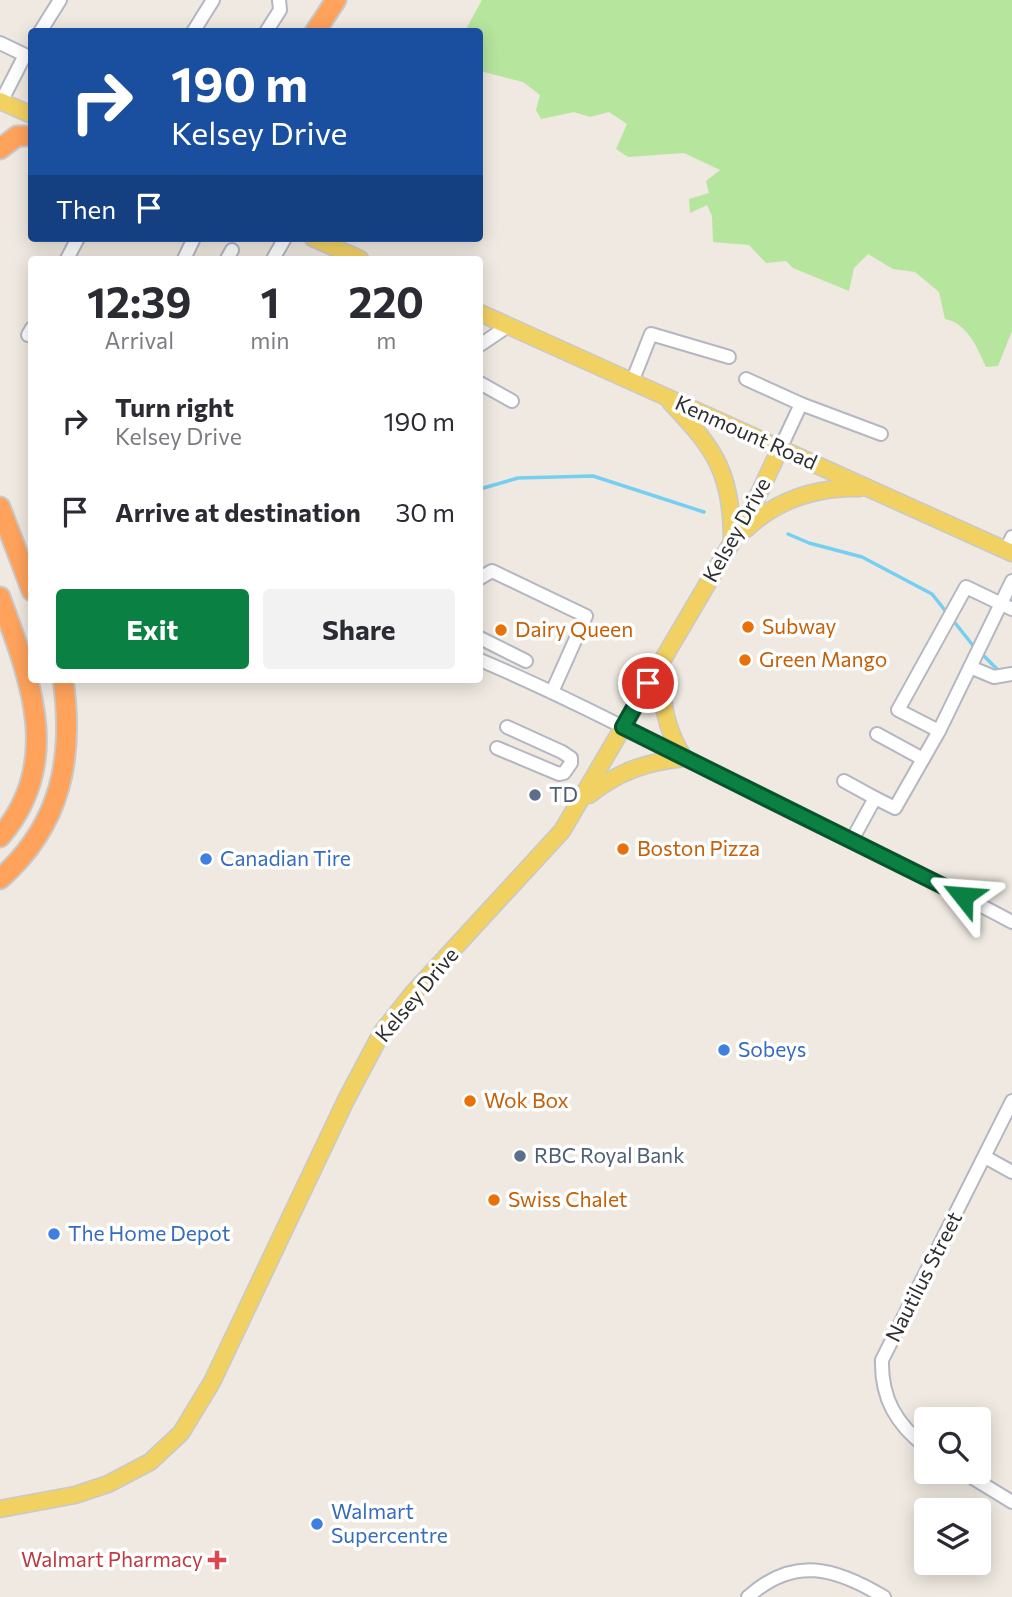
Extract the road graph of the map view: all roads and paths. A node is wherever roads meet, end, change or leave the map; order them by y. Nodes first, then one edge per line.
1 (60, 0) edge
2 (213, 0) edge
3 (279, 0) edge
4 (336, 0) edge
5 (42, 28) edge
6 (196, 28) edge
7 (269, 28) edge
8 (318, 28) edge
9 (0, 43) edge
10 (28, 50) edge
11 (1, 102) edge
12 (28, 114) edge
13 (28, 136) edge
14 (0, 149) edge
15 (339, 243) edge
16 (356, 256) edge
17 (483, 314) edge
18 (508, 326) junction
19 (483, 343) edge
20 (729, 357) dead end
21 (746, 379) dead end
22 (632, 382) junction
23 (483, 385) edge
24 (666, 397) junction
25 (512, 401) dead end
26 (801, 404) junction
27 (881, 434) dead end
28 (780, 449) junction
29 (868, 488) junction
30 (0, 507) edge
31 (732, 542) junction
32 (1010, 547) edge
33 (483, 576) edge
34 (28, 581) edge
35 (1012, 581) edge
36 (0, 597) edge
37 (1007, 606) edge
38 (483, 640) edge
39 (483, 661) edge
40 (526, 661) dead end
41 (661, 662) junction
42 (970, 667) junction
43 (28, 673) edge
44 (1012, 674) edge
45 (31, 683) edge
46 (63, 683) edge
47 (552, 692) junction
48 (506, 727) dead end
49 (623, 727) junction
50 (939, 731) junction
51 (877, 734) dead end
52 (497, 748) dead end
53 (684, 758) junction
54 (923, 759) junction
55 (844, 781) dead end
56 (875, 798) junction
57 (582, 800) junction
58 (0, 837) edge
59 (852, 840) junction
60 (0, 880) edge
61 (1012, 922) edge
62 (1012, 1101) edge
63 (985, 1157) junction
64 (1012, 1172) edge
65 (914, 1435) edge
66 (984, 1484) edge
67 (1011, 1500) edge
68 (0, 1509) edge
69 (748, 1597) edge
70 (884, 1597) edge

1 - 5 street
2 - 6 street
3 - 7 street
4 - 8 highway
9 - 10 street
10 - 11 street
11 - 12 main road
13 - 14 highway
15 - 16 main road
17 - 18 main road, Kenmount Road
18 - 19 street
18 - 22 main road, Kenmount Road
20 - 22 street
21 - 26 street
22 - 24 main road, Kenmount Road
23 - 25 street
24 - 28 main road, Kenmount Road
24 - 31 main road
26 - 27 street
26 - 28 street
28 - 29 main road, Kenmount Road
28 - 31 main road, Kelsey Drive
29 - 31 main road
29 - 32 main road, Kenmount Road
30 - 34 highway
31 - 41 main road, Kelsey Drive
33 - 47 street
35 - 37 street
36 - 43 highway
37 - 42 street
37 - 50 street
38 - 40 street
39 - 47 street
41 - 49 main road, Kelsey Drive
41 - 53 main road
42 - 44 street
42 - 50 street
45 - 58 highway
46 - 60 highway
47 - 49 street
48 - 52 street
49 - 53 street
49 - 57 main road, Kelsey Drive
50 - 54 street
51 - 54 street
53 - 57 main road
53 - 59 street
54 - 56 street
55 - 56 street
56 - 59 street
57 - 68 main road, Kelsey Drive
59 - 61 street
62 - 63 street, Nautilus Street
63 - 64 street
63 - 65 street, Nautilus Street
66 - 67 street
69 - 70 street

